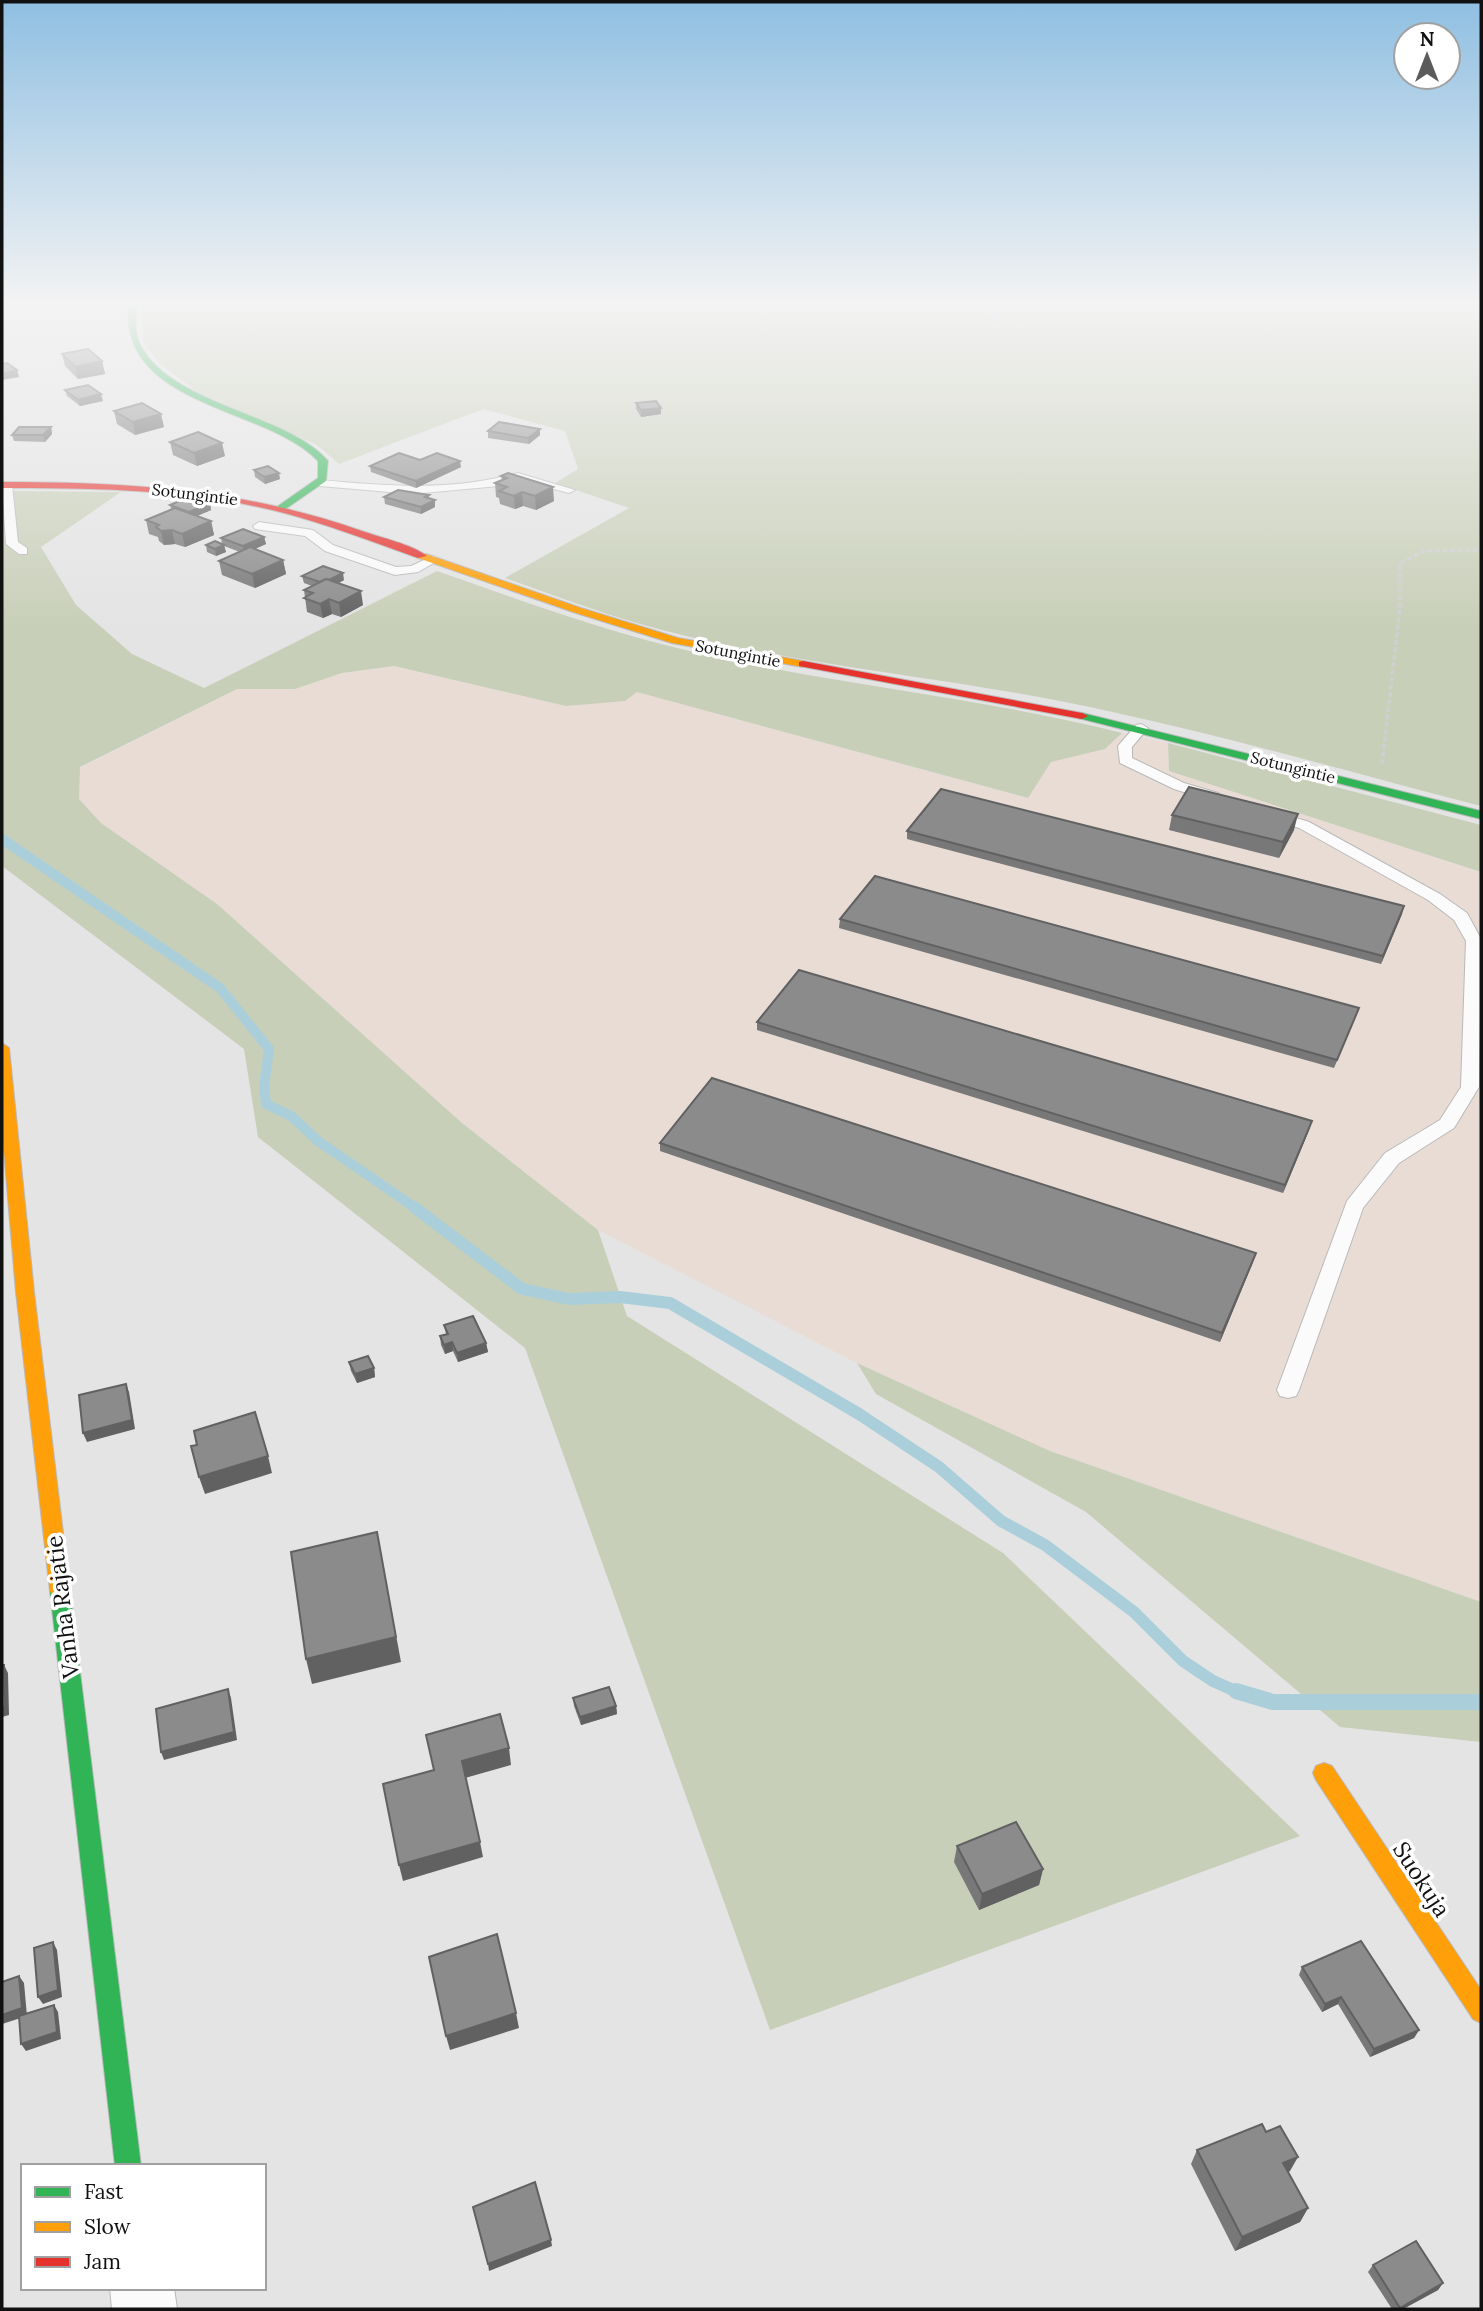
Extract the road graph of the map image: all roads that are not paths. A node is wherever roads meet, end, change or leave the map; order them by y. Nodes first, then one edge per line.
1 (234, 413) edge
2 (320, 483) junction
3 (4, 485) edge
4 (569, 490) dead end
5 (281, 509) junction
6 (259, 526) dead end
7 (23, 551) dead end
8 (433, 560) junction
9 (1141, 728) junction
10 (1229, 801) edge
11 (1254, 809) edge
12 (1481, 815) edge
13 (2, 1048) edge
14 (1288, 1390) dead end
15 (1324, 1773) dead end
16 (1481, 2011) edge
17 (128, 2164) edge
18 (142, 2290) edge
19 (144, 2309) edge

1 - 2 street
2 - 4 lane
2 - 5 street
3 - 5 street, Sotungintie
3 - 7 lane
5 - 8 street, Sotungintie
6 - 8 lane
8 - 9 street, Sotungintie
9 - 10 lane
9 - 12 street, Sotungintie
11 - 14 lane
13 - 17 street, Vanha Rajatie
15 - 16 street, Suokuja
18 - 19 street

